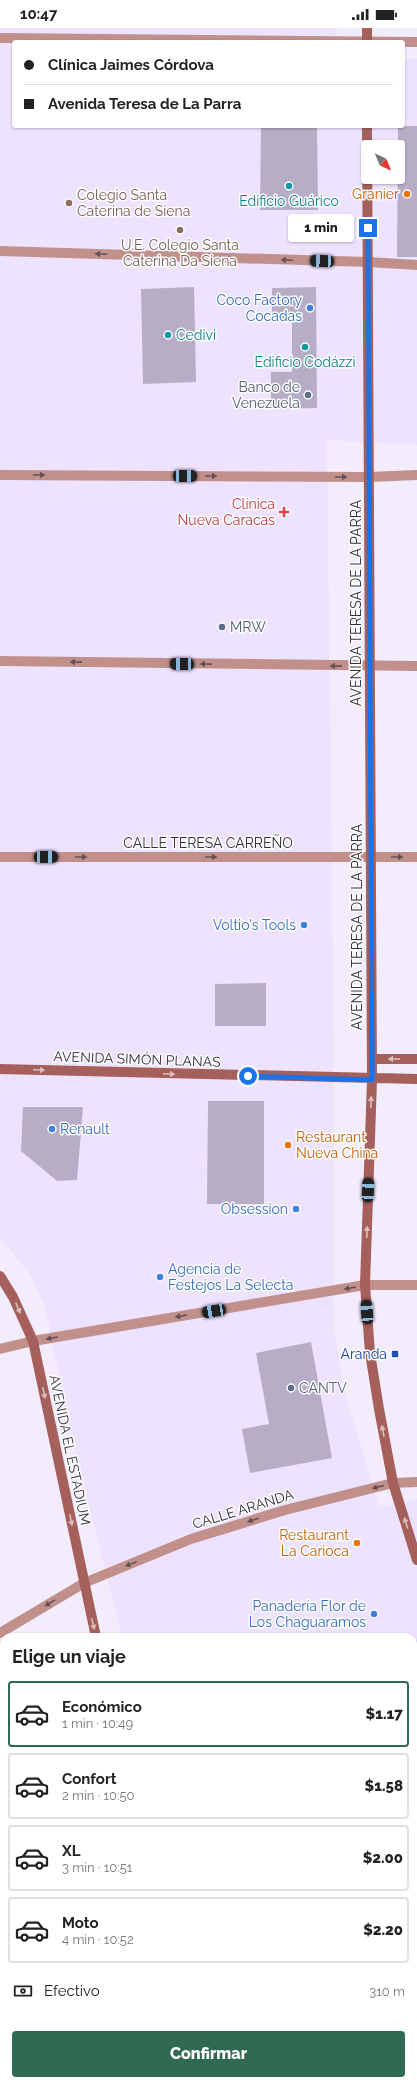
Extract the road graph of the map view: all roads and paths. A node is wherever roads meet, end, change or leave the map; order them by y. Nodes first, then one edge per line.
1 (367, 28) edge
2 (0, 38) edge
3 (184, 40) edge
4 (367, 40) edge
5 (405, 42) edge
6 (417, 42) edge
7 (367, 128) edge
8 (0, 251) edge
9 (368, 262) junction
10 (417, 265) edge
11 (0, 475) edge
12 (417, 475) edge
13 (369, 477) junction
14 (0, 661) edge
15 (370, 666) junction
16 (417, 666) edge
17 (370, 856) junction
18 (417, 857) edge
19 (0, 858) edge
20 (372, 1059) junction
21 (417, 1059) edge
22 (0, 1069) edge
23 (417, 1079) edge
24 (372, 1080) junction
25 (0, 1276) edge
26 (365, 1285) junction
27 (417, 1285) edge
28 (33, 1341) junction
29 (0, 1349) edge
30 (417, 1482) edge
31 (393, 1483) junction
32 (417, 1560) edge
33 (84, 1583) junction
34 (0, 1633) edge
35 (95, 1633) edge

1 - 4 street
2 - 3 street
5 - 6 street
7 - 9 street, AVENIDA TERESA DE LA PARRA
9 -> 8 street
9 - 10 street
9 - 13 street, AVENIDA TERESA DE LA PARRA
11 -> 13 street
12 - 13 street
13 - 15 street, AVENIDA TERESA DE LA PARRA
15 -> 14 street
15 - 16 street
15 - 17 street, AVENIDA TERESA DE LA PARRA
17 -> 18 street, CALLE TERESA CARREÑO
19 -> 17 street, CALLE TERESA CARREÑO
17 - 20 street, AVENIDA TERESA DE LA PARRA
21 -> 20 street
20 - 24 street, AVENIDA TERESA DE LA PARRA
22 -> 24 street, AVENIDA SIMÓN PLANAS
23 - 24 street, AVENIDA SIMÓN PLANAS
26 -> 24 street, AVENIDA TERESA DE LA PARRA
25 -> 28 street, AVENIDA EL ESTADIUM
26 - 27 street
26 -> 28 street
31 -> 26 street, AVENIDA TERESA DE LA PARRA
28 - 29 street
28 -> 33 street, AVENIDA EL ESTADIUM
30 - 31 street, CALLE ARANDA
32 -> 31 street, AVENIDA TERESA DE LA PARRA
31 -> 33 street, CALLE ARANDA
33 -> 34 street, CALLE ARANDA
33 -> 35 street, AVENIDA EL ESTADIUM

